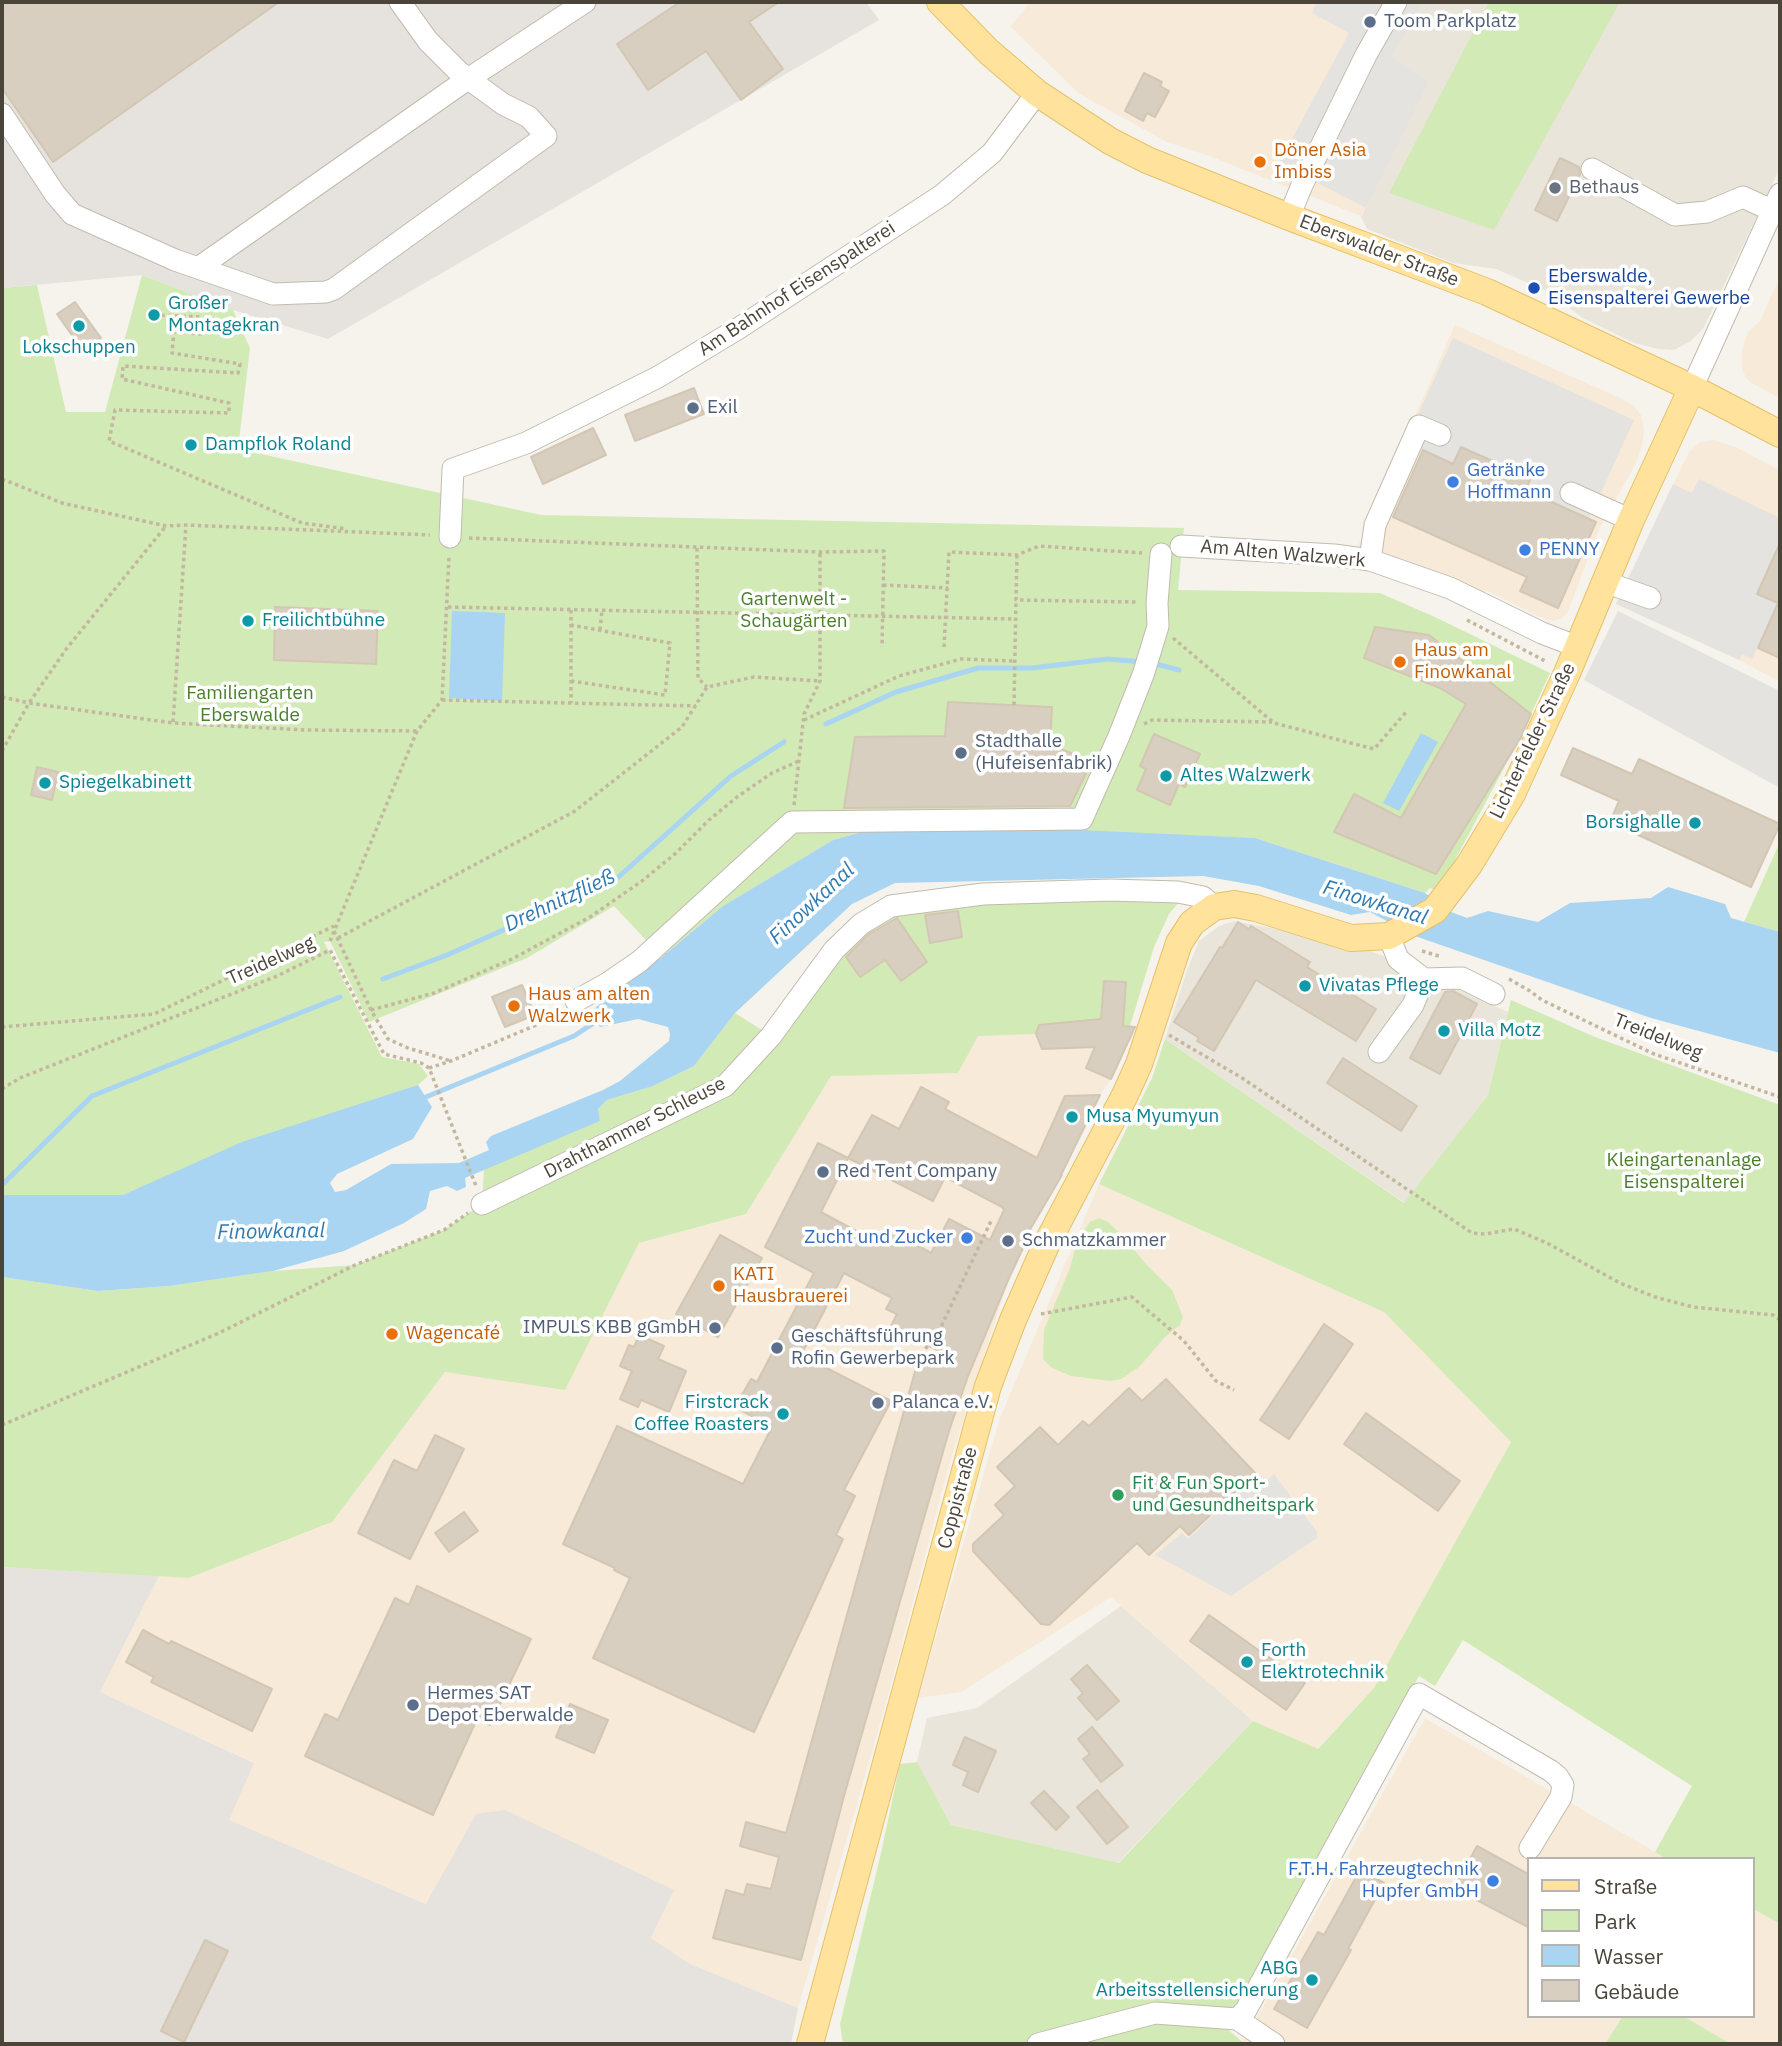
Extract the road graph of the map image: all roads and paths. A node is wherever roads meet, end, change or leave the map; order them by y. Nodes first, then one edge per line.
1 (400, 2) edge
2 (585, 2) edge
3 (940, 2) edge
4 (1395, 2) edge
5 (468, 78) junction
6 (1037, 93) junction
7 (2, 114) edge
8 (1592, 169) dead end
9 (1777, 203) edge
10 (1289, 217) junction
11 (198, 268) junction
12 (154, 315) dead end
13 (1692, 388) junction
14 (1440, 435) dead end
15 (1780, 435) edge
16 (2, 479) edge
17 (1571, 493) dead end
18 (1631, 520) junction
19 (186, 525) junction
20 (166, 526) junction
21 (366, 532) junction
22 (450, 537) junction
23 (697, 548) junction
24 (1171, 550) junction
25 (820, 552) junction
26 (1017, 555) junction
27 (1370, 560) junction
28 (1605, 582) junction
29 (883, 585) junction
30 (948, 588) junction
31 (1650, 598) dead end
32 (1016, 600) junction
33 (1157, 603) junction
34 (448, 607) junction
35 (571, 610) junction
36 (602, 610) junction
37 (698, 612) junction
38 (820, 615) junction
39 (883, 616) junction
40 (1459, 617) dead end
41 (945, 618) junction
42 (1015, 619) junction
43 (571, 625) junction
44 (600, 631) junction
45 (1155, 636) junction
46 (882, 647) dead end
47 (944, 647) dead end
48 (1578, 647) junction
49 (1014, 661) junction
50 (1567, 673) junction
51 (571, 681) junction
52 (820, 681) junction
53 (707, 687) junction
54 (2, 697) edge
55 (442, 699) junction
56 (29, 703) junction
57 (571, 703) junction
58 (1014, 705) dead end
59 (696, 706) junction
60 (1407, 711) dead end
61 (804, 720) junction
62 (173, 723) junction
63 (1274, 723) junction
64 (417, 731) junction
65 (1119, 736) junction
66 (2, 751) edge
67 (799, 761) junction
68 (796, 793) dead end
69 (1213, 907) junction
70 (336, 925) junction
71 (334, 931) junction
72 (1389, 936) junction
73 (338, 938) junction
74 (330, 941) dead end
75 (1424, 979) junction
76 (1530, 991) dead end
77 (1494, 994) dead end
78 (576, 1001) joint
79 (371, 1010) junction
80 (2, 1027) edge
81 (1152, 1027) junction
82 (1379, 1052) dead end
83 (451, 1061) junction
84 (429, 1068) junction
85 (2, 1089) edge
86 (1780, 1097) edge
87 (472, 1177) dead end
88 (482, 1203) joint
89 (992, 1219) dead end
90 (1013, 1320) junction
91 (1780, 1320) edge
92 (908, 1360) dead end
93 (1234, 1390) dead end
94 (2, 1425) edge
95 (1530, 1848) dead end
96 (1237, 2019) junction
97 (810, 2044) edge
98 (1038, 2044) edge
99 (1274, 2044) edge

1 - 5 street
2 - 5 street
3 - 6 main road, Eberswalder Straße
4 - 10 street
5 - 11 street
5 - 11 street
6 - 10 main road, Eberswalder Straße
6 - 22 street, Am Bahnhof Eisenspalterei
7 - 11 street
8 - 9 street
9 - 13 street
10 - 13 main road, Eberswalder Straße
12 - 21 path
13 - 15 main road, Eberswalder Straße
13 - 18 main road, Lichterfelder Straße
14 - 27 street
16 - 20 path
17 - 18 street
18 - 28 main road, Lichterfelder Straße
19 - 20 path
19 - 21 path
19 - 62 path
20 - 56 path
21 - 22 path
22 - 23 path
22 - 34 path
23 - 25 path
23 - 37 path
24 - 26 path
24 - 27 street, Am Alten Walzwerk
24 - 33 street
25 - 29 path
25 - 38 path
26 - 30 path
26 - 32 path
27 - 48 street, Am Alten Walzwerk
28 - 31 street
28 - 48 main road, Lichterfelder Straße
29 - 30 path
29 - 39 path
30 - 41 path
32 - 33 path
32 - 42 path
33 - 45 street
34 - 35 path
34 - 55 path
35 - 36 path
35 - 43 path
36 - 37 path
36 - 44 path
37 - 38 path
37 - 53 path
38 - 39 path
38 - 52 path
39 - 41 path
39 - 46 path
40 - 50 path
41 - 42 path
41 - 47 path
42 - 49 path
43 - 44 path
43 - 51 path
44 - 51 path
45 - 63 path
45 - 65 street
48 - 50 main road, Lichterfelder Straße
49 - 58 path
49 - 61 path
50 - 72 main road, Lichterfelder Straße
51 - 57 path
52 - 53 path
52 - 61 path
53 - 59 path
54 - 56 path
55 - 57 path
55 - 64 path
56 - 62 path
56 - 66 path
57 - 59 path
59 - 73 path
60 - 63 path
61 - 67 path
62 - 64 path
63 - 65 path
64 - 70 path
65 - 78 street
67 - 68 path
67 - 79 path
69 - 72 main road, Lichterfelder Straße
69 - 81 main road, Coppistraße
69 - 88 street, Drahthammer Schleuse
70 - 71 path
70 - 80 path
71 - 73 path
71 - 74 path
72 - 75 street
73 - 79 path
75 - 77 street
75 - 82 street
76 - 86 path, Treidelweg
78 - 83 path
79 - 83 path
81 - 90 main road, Coppistraße
81 - 91 path
83 - 84 path
84 - 85 path, Treidelweg
84 - 87 path
88 - 94 path
89 - 92 path
90 - 93 path
90 - 97 main road, Coppistraße
95 - 96 street
96 - 98 street
96 - 99 street

